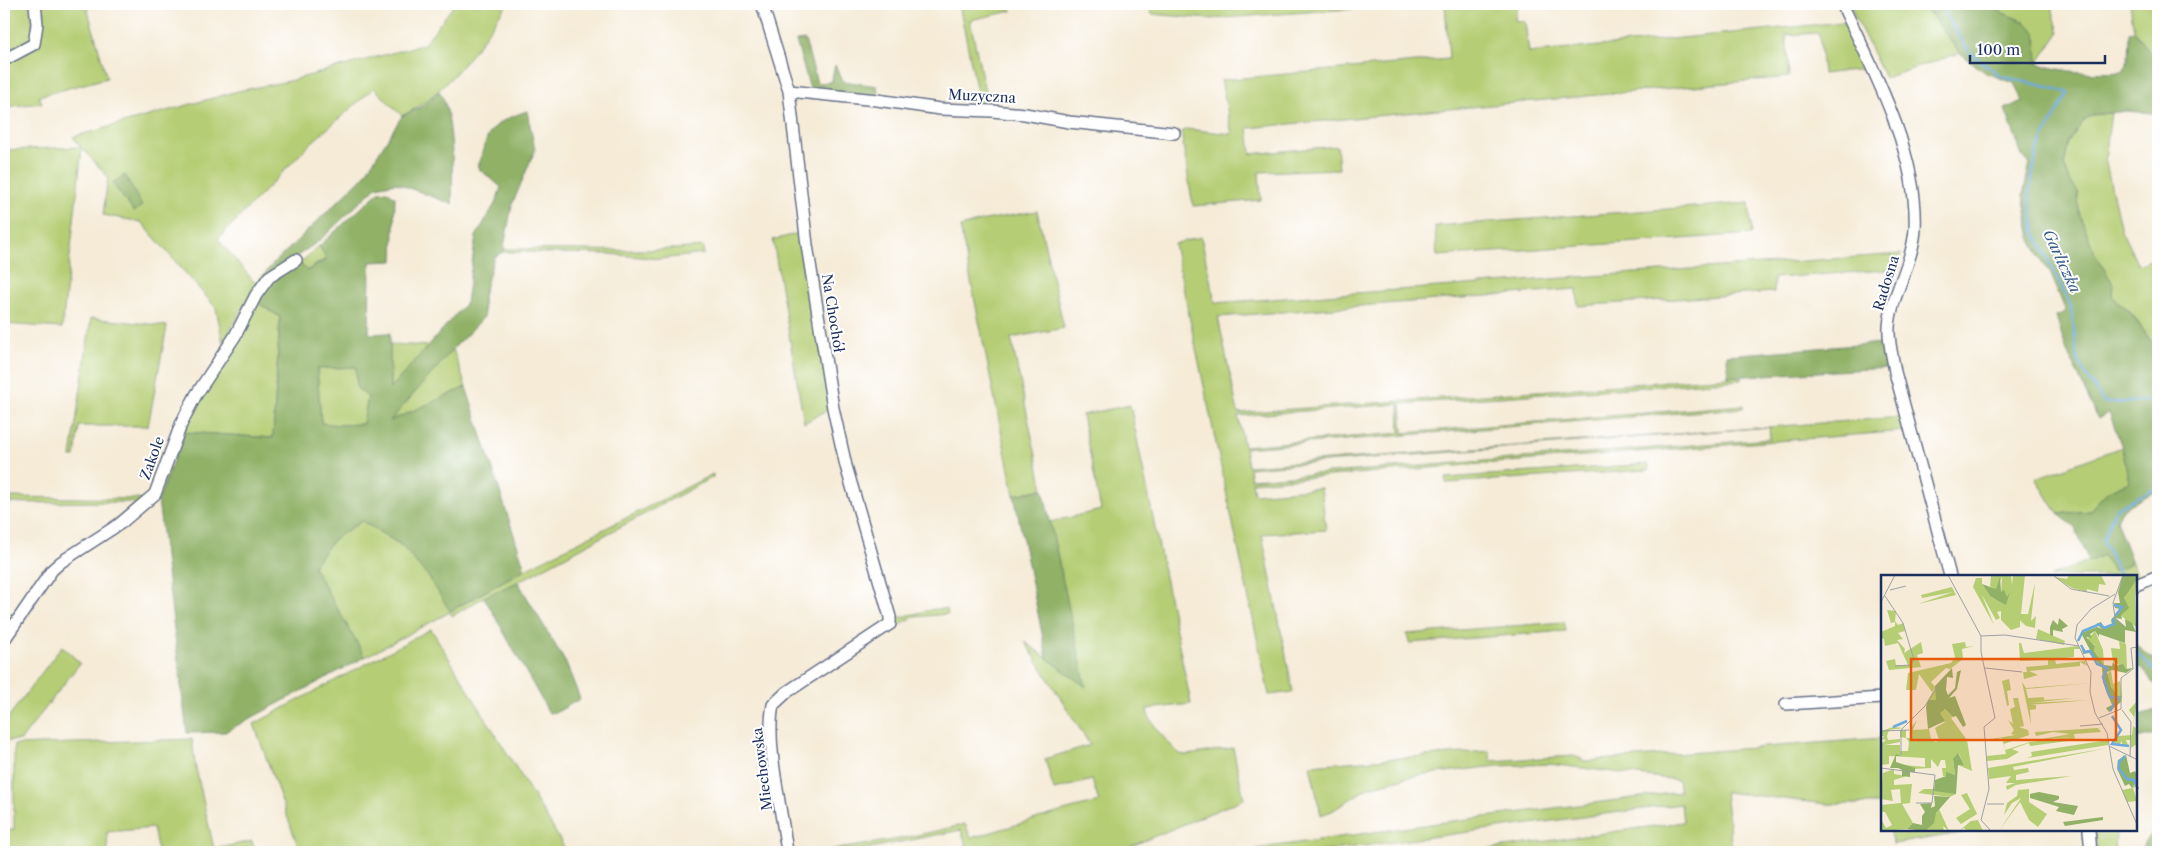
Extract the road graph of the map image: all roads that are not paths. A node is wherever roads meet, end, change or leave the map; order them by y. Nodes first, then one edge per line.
1 (35, 4) edge
2 (762, 4) edge
3 (1842, 4) edge
4 (4, 60) edge
5 (789, 90) junction
6 (1174, 133) dead end
7 (296, 260) dead end
8 (1950, 575) edge
9 (2158, 576) edge
10 (2139, 584) edge
11 (890, 624) joint
12 (4, 640) edge
13 (1881, 698) edge
14 (1786, 704) dead end
15 (2089, 831) edge
16 (787, 852) edge
17 (2090, 852) edge

1 - 4 street
2 - 5 street, Na Chochół
3 - 8 street, Radosna
5 - 6 street, Muzyczna
5 - 11 street, Na Chochół
7 - 12 street, Zakole
9 - 10 street
11 - 16 street, Miechowska
13 - 14 street
15 - 17 street

